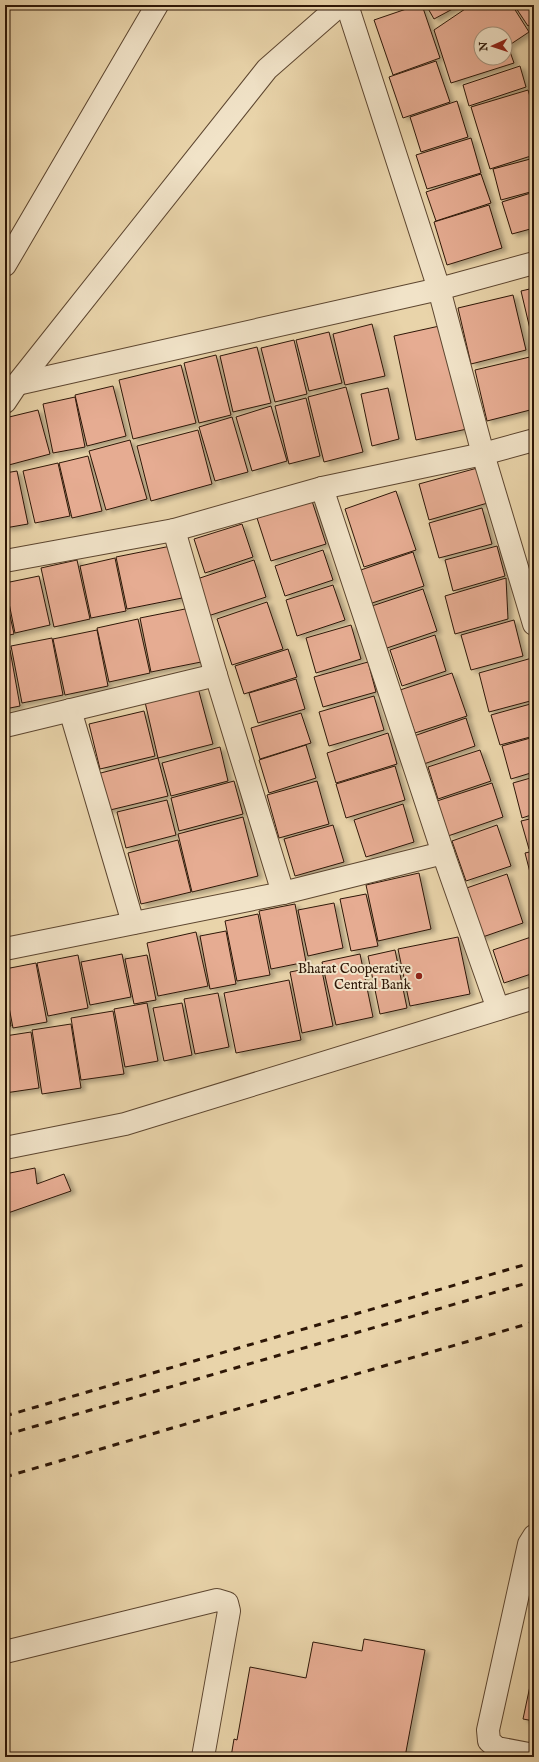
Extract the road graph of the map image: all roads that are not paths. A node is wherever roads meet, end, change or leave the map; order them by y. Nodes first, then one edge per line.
1 (157, 5) edge
2 (340, 5) edge
3 (347, 5) edge
4 (534, 263) edge
5 (5, 266) edge
6 (439, 289) junction
7 (17, 384) junction
8 (5, 402) edge
9 (534, 440) edge
10 (483, 454) junction
11 (322, 488) junction
12 (174, 530) junction
13 (5, 561) edge
14 (534, 624) edge
15 (216, 676) junction
16 (70, 710) junction
17 (5, 726) edge
18 (443, 853) junction
19 (283, 893) junction
20 (133, 923) junction
21 (5, 949) edge
22 (534, 998) edge
23 (498, 1009) junction
24 (5, 1148) edge
25 (534, 1536) edge
26 (5, 1652) edge
27 (534, 1755) edge
28 (203, 1757) edge

1 - 5 street
2 - 7 street
3 - 6 street
4 - 6 street
6 - 7 street
6 - 10 street
7 - 8 street
9 - 10 street
10 - 11 street
10 - 14 street
11 - 12 street
11 - 18 street
12 - 13 street
12 - 15 street
15 - 16 street
15 - 19 street
16 - 17 street
16 - 20 street
18 - 19 street
18 - 23 street
19 - 20 street
20 - 21 street
22 - 23 street
23 - 24 street
25 - 27 street
26 - 28 street

